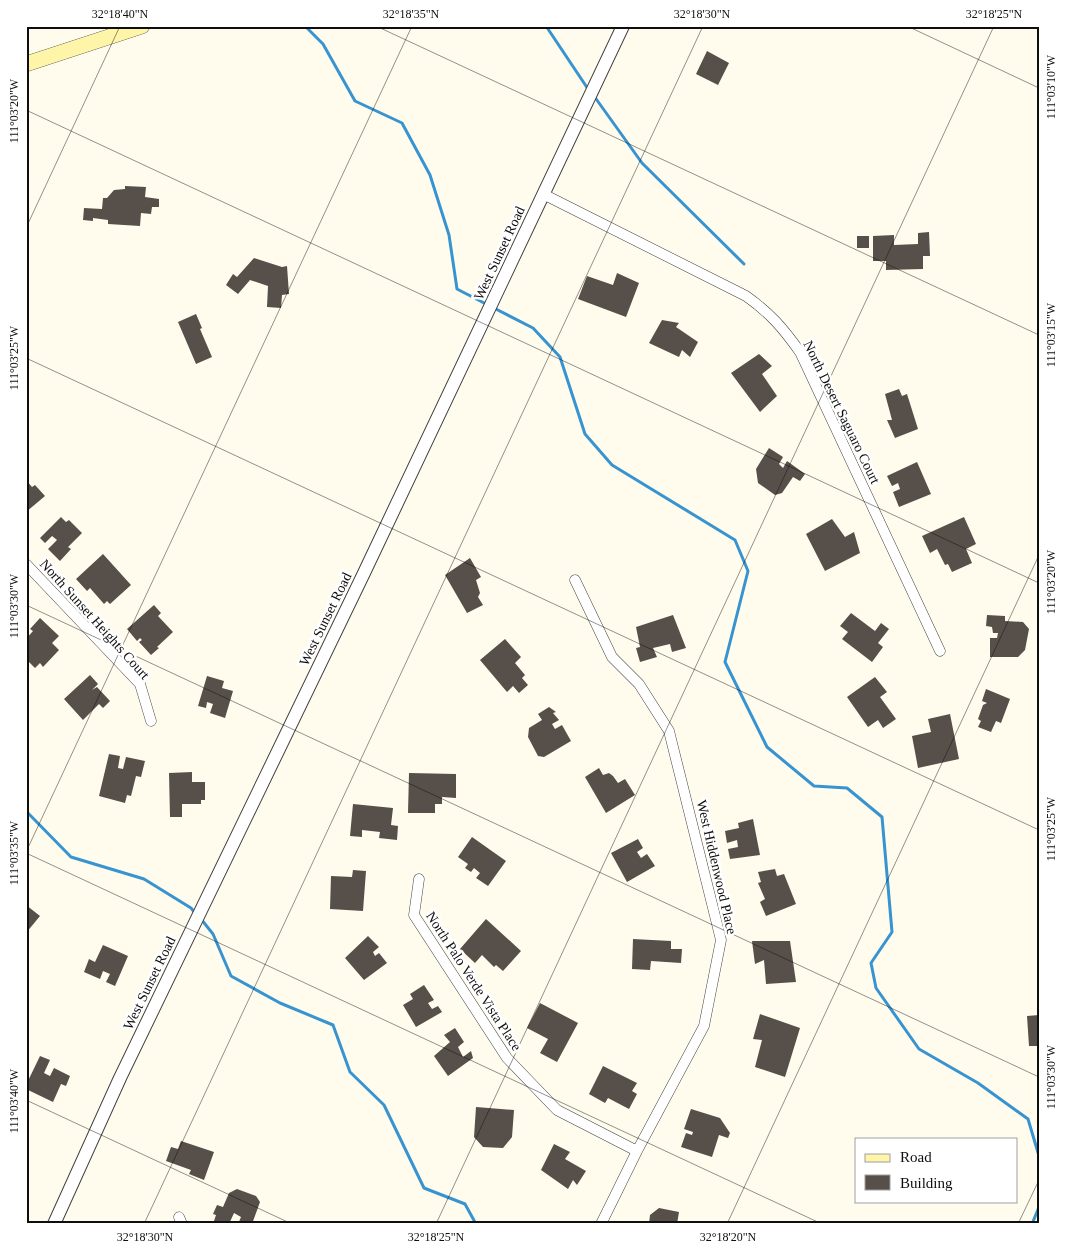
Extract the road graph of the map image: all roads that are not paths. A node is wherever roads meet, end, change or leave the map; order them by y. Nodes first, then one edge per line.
1 (142, 26) edge
2 (623, 26) edge
3 (26, 64) edge
4 (543, 194) junction
5 (26, 564) edge
6 (575, 580) dead end
7 (940, 651) dead end
8 (151, 721) dead end
9 (419, 879) dead end
10 (637, 1151) junction
11 (54, 1224) edge
12 (601, 1224) edge

1 - 3 main road
2 - 4 street, West Sunset Road
4 - 7 street, North Desert Saguaro Court
4 - 11 street, West Sunset Road
5 - 8 street, North Sunset Heights Court
6 - 10 street, West Hiddenwood Place
9 - 10 street, North Palo Verde Vista Place
10 - 12 street, West Hiddenwood Place

